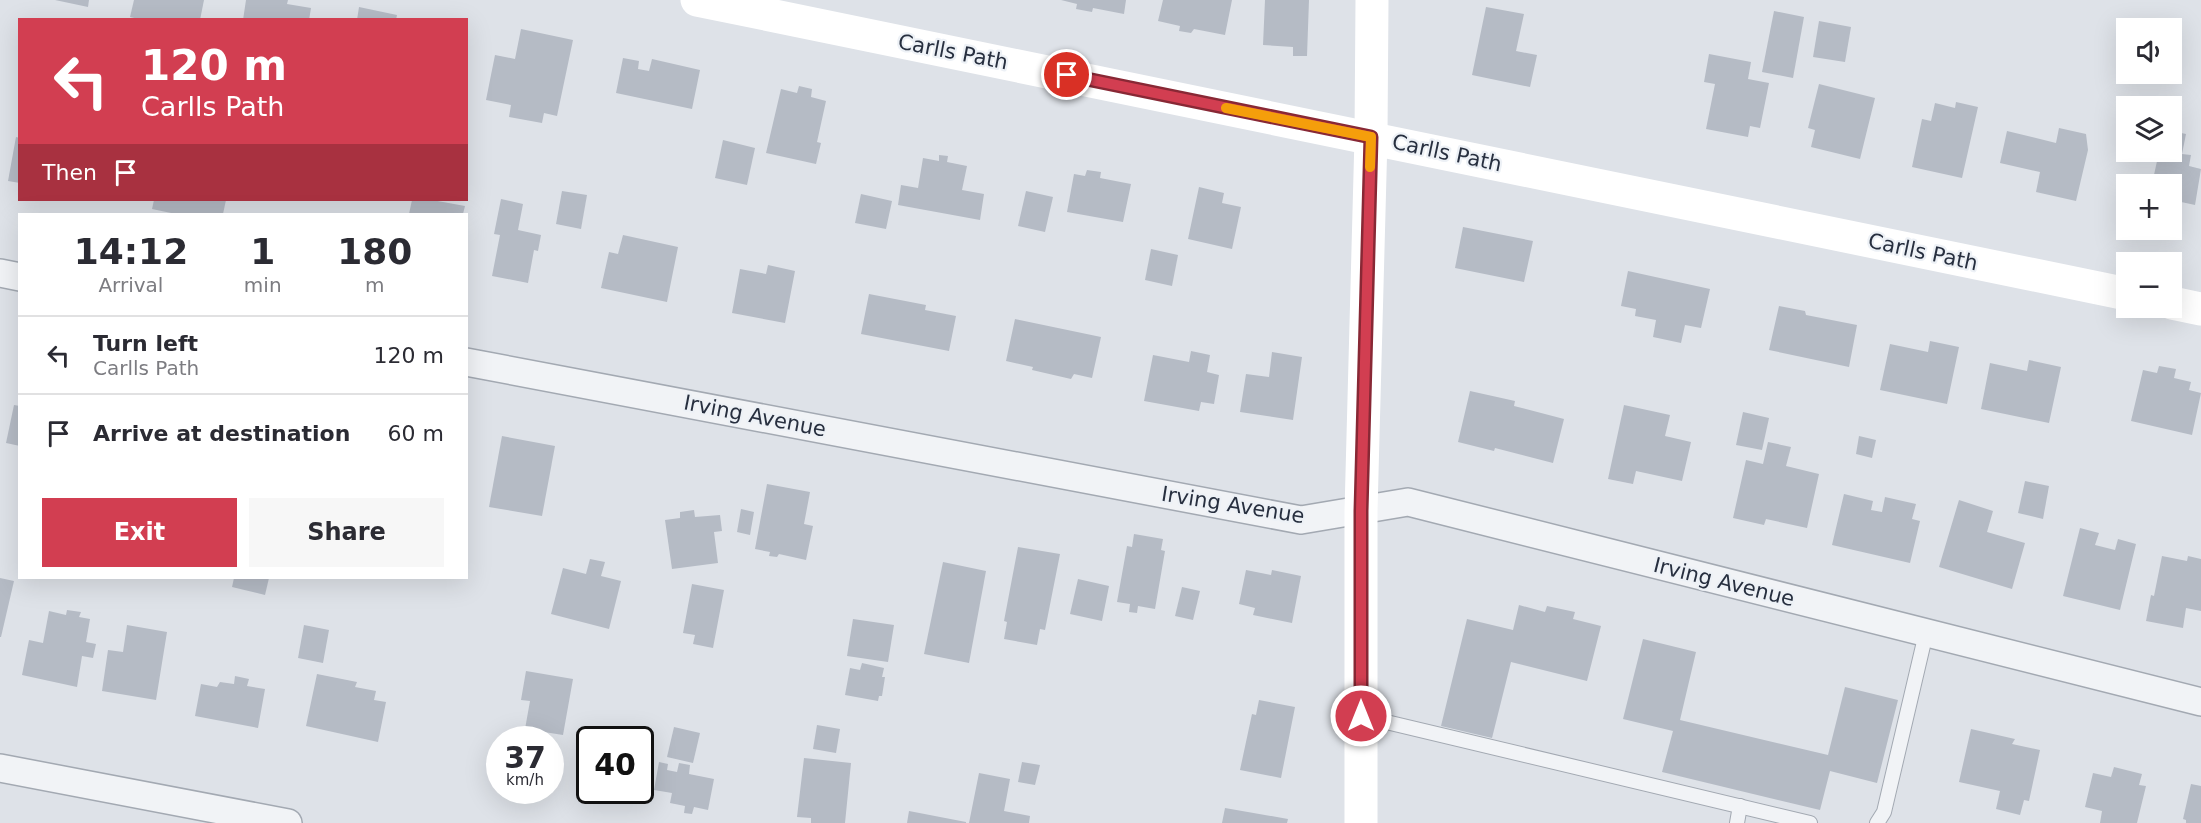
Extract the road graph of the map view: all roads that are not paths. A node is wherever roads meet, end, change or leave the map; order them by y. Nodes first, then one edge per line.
1 (697, 0) edge
2 (1372, 0) edge
3 (1371, 137) junction
4 (0, 273) edge
5 (18, 277) edge
6 (2116, 292) edge
7 (2182, 305) edge
8 (2201, 309) edge
9 (468, 362) edge
10 (1361, 511) junction
11 (1926, 633) junction
12 (2201, 702) edge
13 (1361, 716) junction
14 (0, 768) edge
15 (1740, 806) junction
16 (288, 823) edge
17 (1361, 823) edge
18 (1737, 823) edge
19 (1810, 823) edge
20 (1878, 823) edge

1 - 3 street, Carlls Path
2 - 3 street
3 - 6 street, Carlls Path
3 - 10 street
4 - 5 street
7 - 8 street
9 - 10 street, Irving Avenue
10 - 11 street, Irving Avenue
10 - 13 street
11 - 12 street, Irving Avenue
11 - 20 lane
13 - 15 lane
13 - 17 street
14 - 16 street
15 - 18 lane
15 - 19 lane

